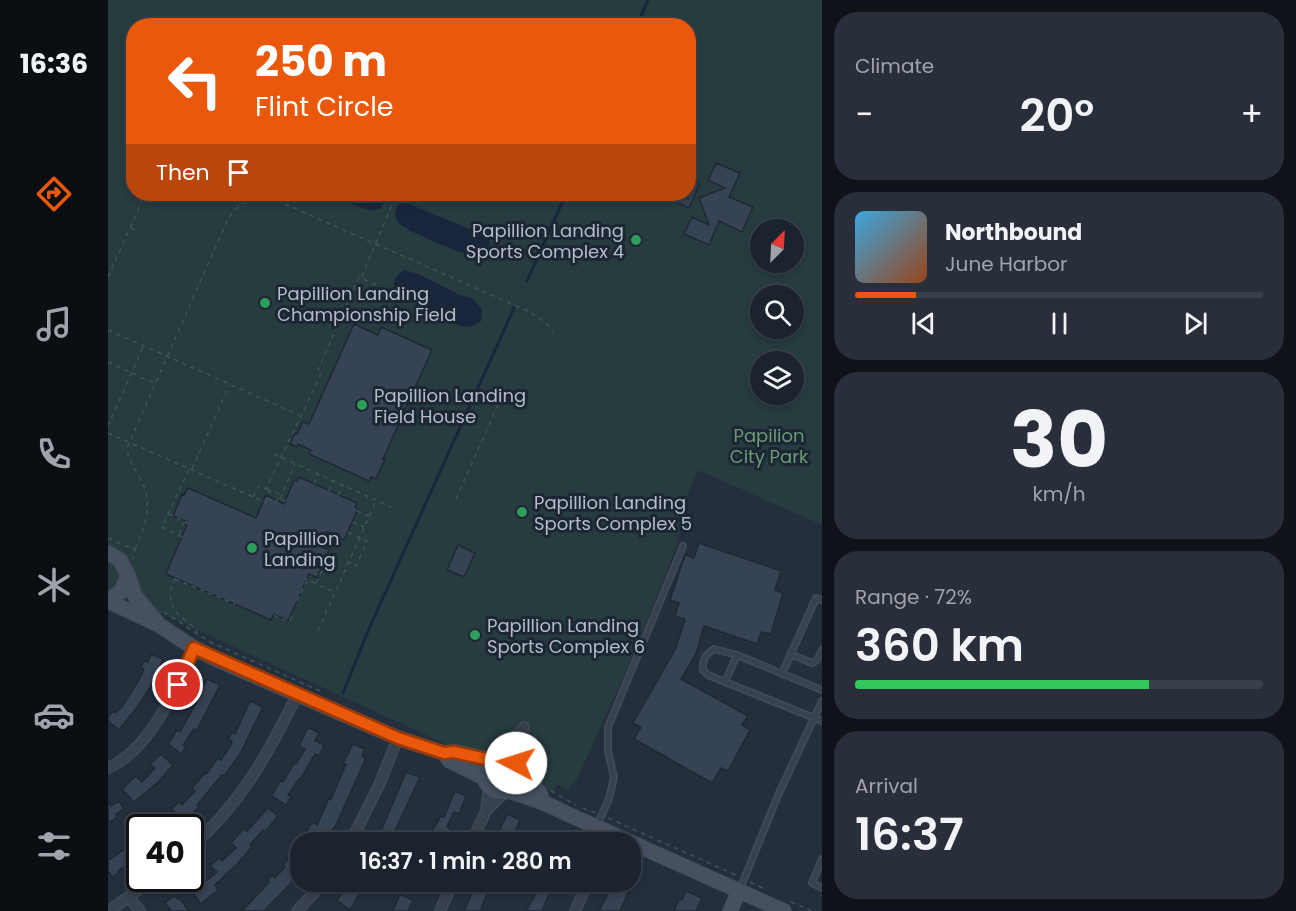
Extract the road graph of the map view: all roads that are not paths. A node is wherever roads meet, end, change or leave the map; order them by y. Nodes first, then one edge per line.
1 (683, 546) dead end
2 (108, 553) edge
3 (131, 572) junction
4 (108, 600) edge
5 (822, 600) edge
6 (162, 619) junction
7 (194, 648) junction
8 (822, 651) edge
9 (790, 654) junction
10 (737, 655) junction
11 (782, 674) junction
12 (725, 682) junction
13 (822, 690) edge
14 (297, 695) junction
15 (822, 701) edge
16 (814, 717) junction
17 (822, 721) edge
18 (398, 738) junction
19 (444, 753) junction
20 (496, 758) junction
21 (108, 768) edge
22 (523, 769) junction
23 (487, 782) junction
24 (507, 792) junction
25 (545, 795) junction
26 (486, 811) junction
27 (599, 821) junction
28 (356, 832) edge
29 (476, 832) edge
30 (605, 832) edge
31 (204, 834) edge
32 (641, 850) edge
33 (822, 859) edge
34 (741, 885) junction
35 (822, 888) edge
36 (136, 892) edge
37 (315, 892) edge
38 (449, 892) edge
39 (584, 892) edge
40 (129, 897) junction
41 (788, 906) edge
42 (109, 911) edge
43 (140, 911) edge
44 (297, 911) edge
45 (440, 911) edge
46 (575, 911) edge
47 (730, 911) edge

1 - 27 lane
2 - 3 street
3 - 4 street
3 - 6 street
4 - 6 street
5 - 9 lane
6 - 7 street
7 - 14 street
7 - 21 street
8 - 9 lane
9 - 11 lane
10 - 11 lane
10 - 12 lane
10 - 12 lane
11 - 13 lane
12 - 16 lane
14 - 18 street
14 - 31 street
15 - 16 lane
16 - 17 lane
16 - 34 lane
18 - 19 street
18 - 28 street
19 - 20 street
19 - 23 street
20 - 22 street
20 - 22 street
20 - 23 street
22 - 24 street
22 - 25 street
23 - 24 street
23 - 26 street
24 - 25 street
24 - 26 street
25 - 27 street
26 - 29 street
27 - 30 street
32 - 34 street
33 - 35 lane
34 - 41 street
34 - 47 street
36 - 40 street
37 - 44 street
38 - 45 street
39 - 46 street
40 - 42 street
40 - 43 street

